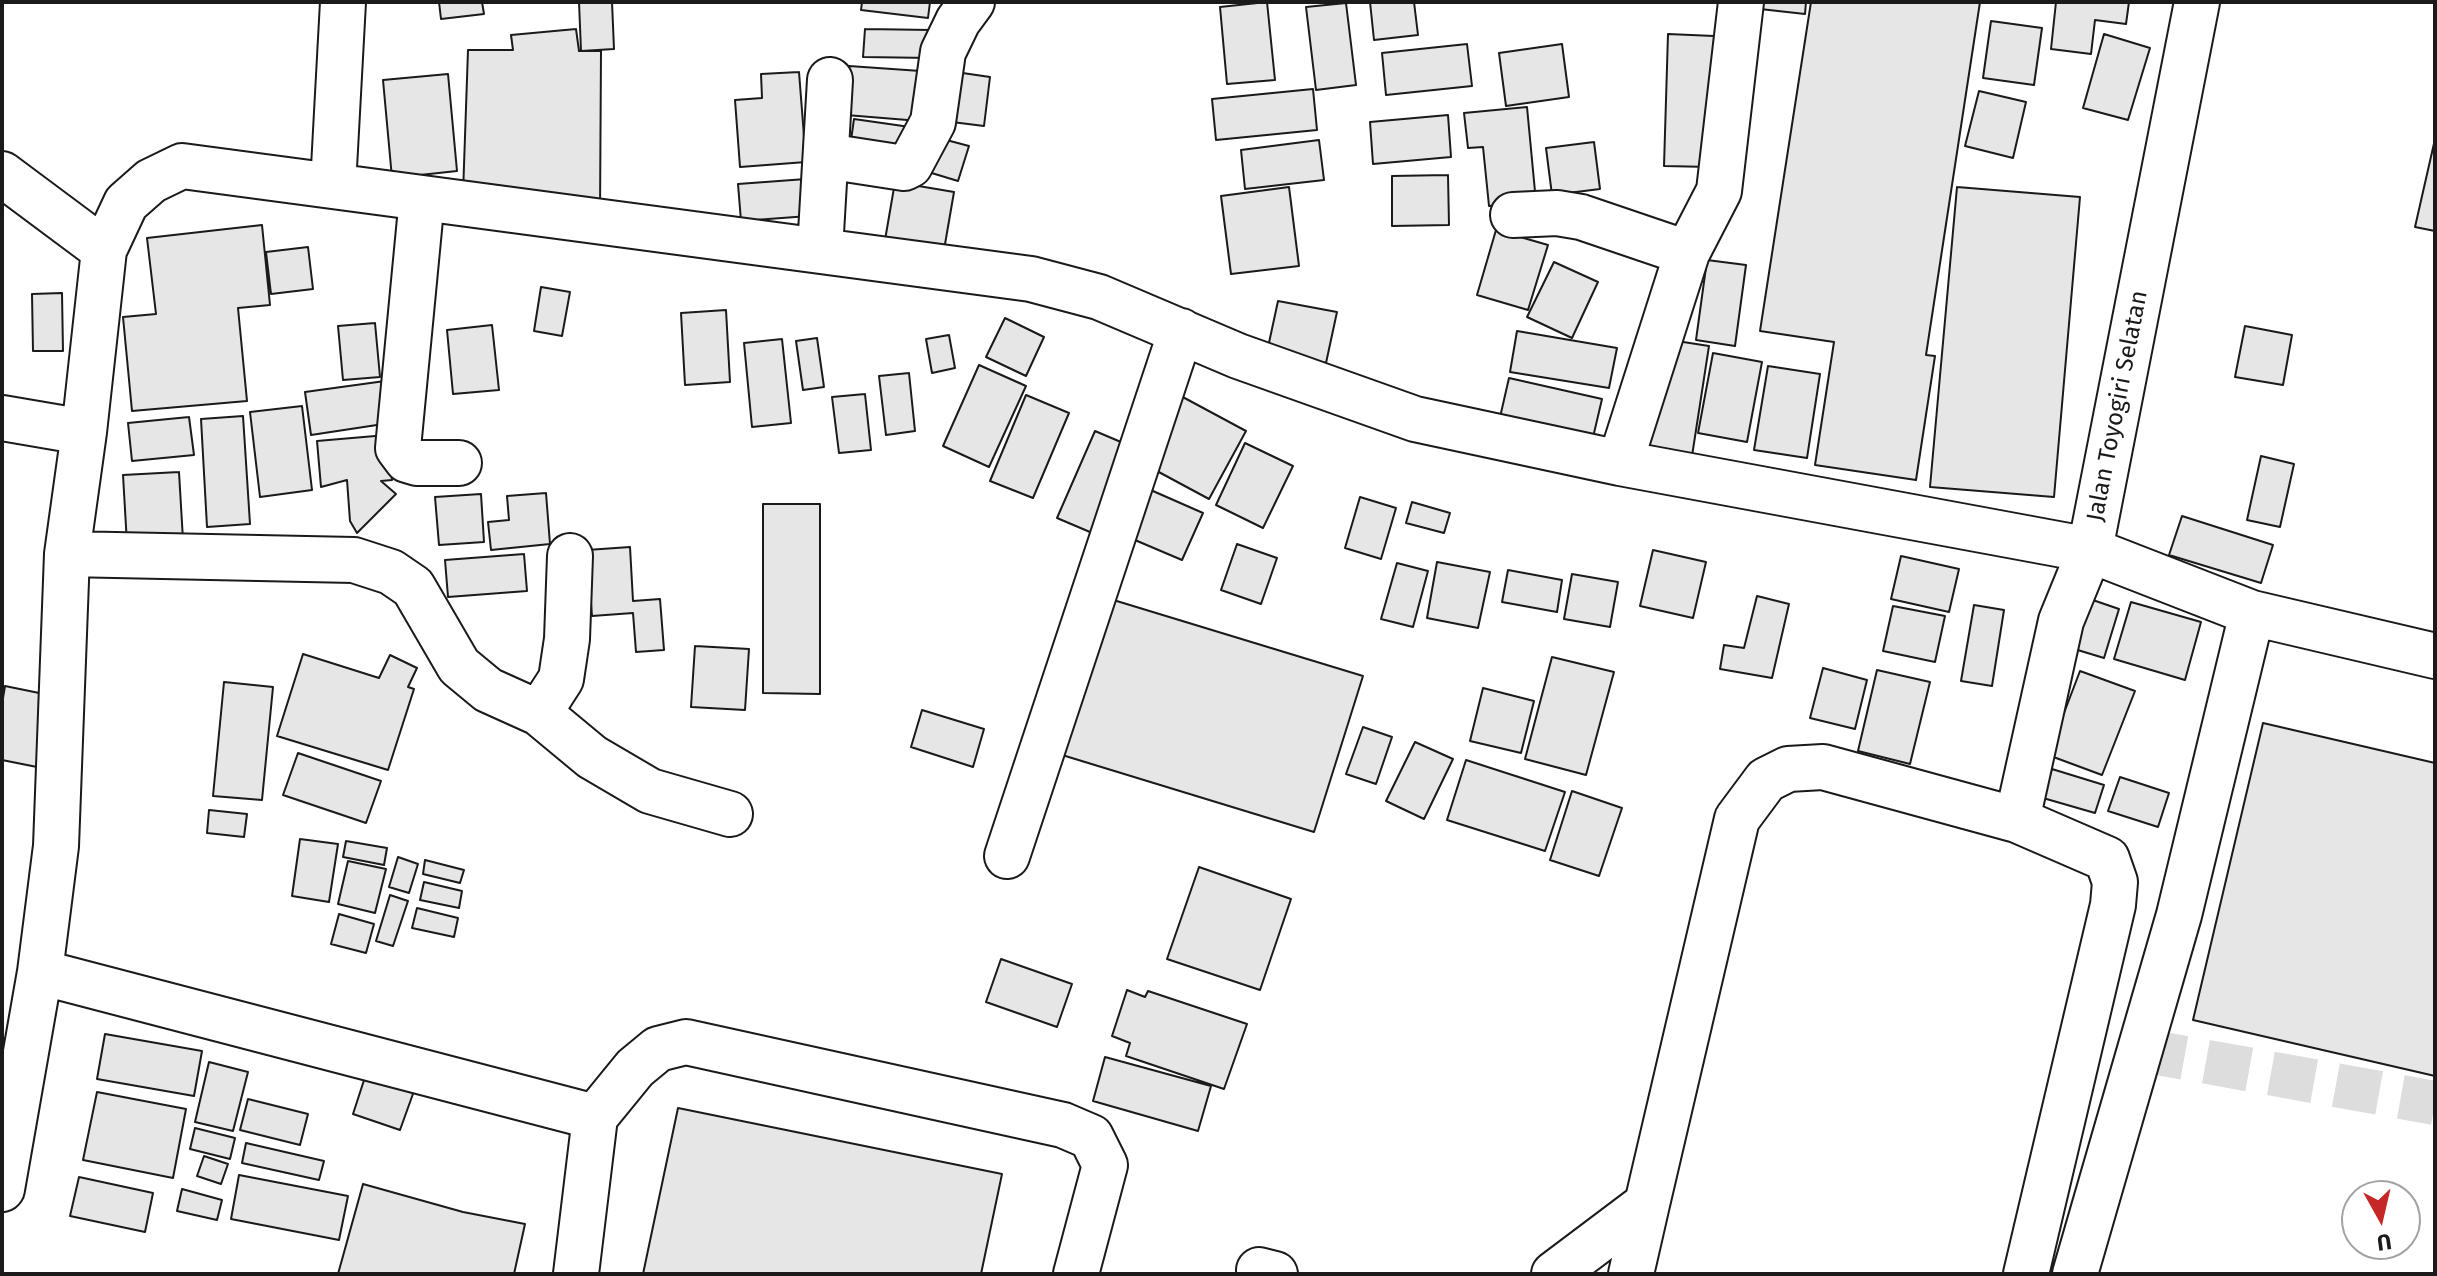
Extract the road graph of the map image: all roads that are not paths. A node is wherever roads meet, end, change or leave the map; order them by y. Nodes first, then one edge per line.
1 (343, 2) edge
2 (972, 2) edge
3 (1741, 2) edge
4 (2197, 2) edge
5 (830, 80) dead end
6 (826, 156) junction
7 (2, 174) edge
8 (333, 186) junction
9 (422, 198) junction
10 (1513, 215) dead end
11 (104, 250) junction
12 (820, 250) junction
13 (1687, 253) junction
14 (1181, 331) junction
15 (2, 418) edge
16 (84, 432) junction
17 (459, 463) dead end
18 (1620, 463) junction
19 (2090, 550) junction
20 (67, 554) junction
21 (570, 556) dead end
22 (2252, 613) junction
23 (2435, 656) edge
24 (539, 713) junction
25 (730, 814) dead end
26 (2017, 820) junction
27 (1007, 856) dead end
28 (40, 972) junction
29 (595, 1117) junction
30 (7, 1130) edge
31 (2, 1189) edge
32 (1647, 1204) junction
33 (576, 1274) edge
34 (1076, 1274) edge
35 (1554, 1274) edge
36 (1631, 1274) edge
37 (2026, 1274) edge
38 (2075, 1274) edge

1 - 8 street
2 - 6 street
3 - 13 street
4 - 19 street, Jalan Toyogiri Selatan
5 - 6 street
6 - 12 street
7 - 11 street
8 - 9 street
8 - 11 street
9 - 12 street
9 - 17 street
10 - 13 street
11 - 16 street
12 - 14 street
13 - 18 street
14 - 18 street
14 - 27 street
15 - 16 street
16 - 20 street
18 - 19 street
19 - 22 street, Jalan Toyogiri Selatan
19 - 26 street
20 - 24 street
20 - 28 street
21 - 24 street
22 - 23 street, Jalan Toyogiri Selatan
22 - 38 street
24 - 25 street
26 - 32 street
26 - 37 street
28 - 29 street
28 - 30 street
29 - 33 street
29 - 34 street
30 - 31 street
32 - 35 street
32 - 36 street

